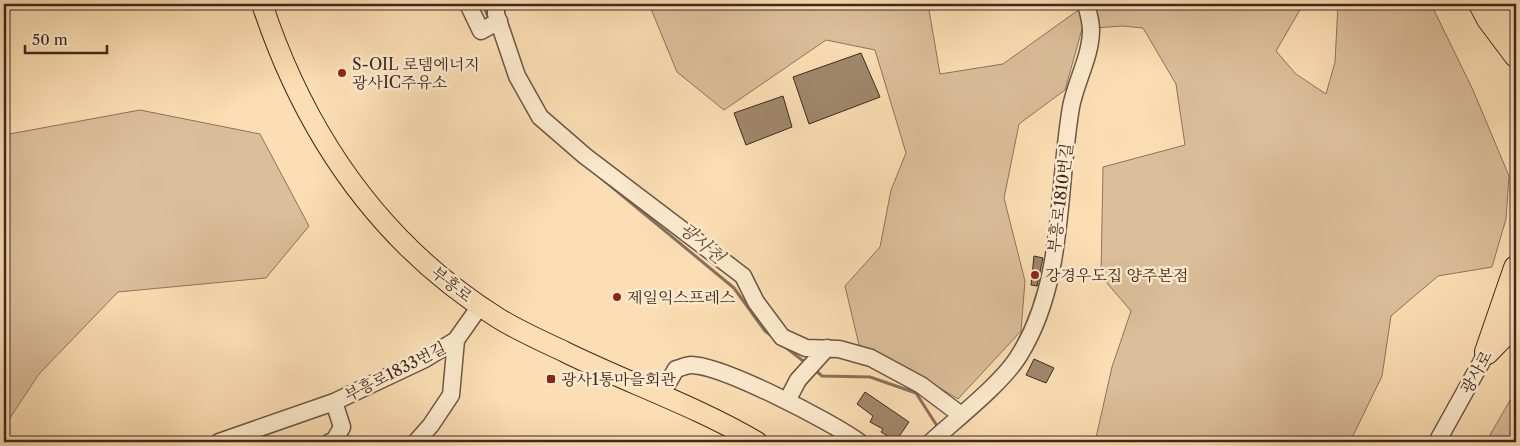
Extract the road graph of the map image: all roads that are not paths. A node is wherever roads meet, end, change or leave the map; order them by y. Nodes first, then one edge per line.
1 (262, 4) edge
2 (468, 4) edge
3 (496, 4) edge
4 (1086, 4) edge
5 (1481, 4) edge
6 (1500, 4) edge
7 (491, 26) junction
8 (1516, 27) edge
9 (1516, 55) edge
10 (1516, 268) edge
11 (1516, 302) edge
12 (480, 306) junction
13 (1516, 322) edge
14 (456, 346) junction
15 (825, 351) junction
16 (1487, 352) junction
17 (661, 395) junction
18 (787, 401) junction
19 (334, 402) junction
20 (957, 418) junction
21 (842, 436) edge
22 (219, 442) edge
23 (330, 442) edge
24 (416, 442) edge
25 (757, 442) edge
26 (859, 442) edge
27 (931, 442) edge
28 (1437, 442) edge

1 - 12 main road, 부흥로
2 - 7 street
3 - 7 street
4 - 20 street, 부흥로1810번길
5 - 9 highway
6 - 8 highway
7 - 15 street
10 - 16 highway
11 - 16 street, 광사로
12 - 14 street, 부흥로1833번길
12 - 17 main road, 부흥로
13 - 16 highway
14 - 19 street, 부흥로1833번길
14 - 24 street
15 - 18 street
15 - 20 street
16 - 28 street, 광사로
17 - 18 street
17 - 25 main road, 부흥로
18 - 21 street
19 - 22 street, 부흥로1833번길
19 - 23 street, 부흥로1833번길
20 - 27 street, 부흥로1810번길
21 - 26 street

